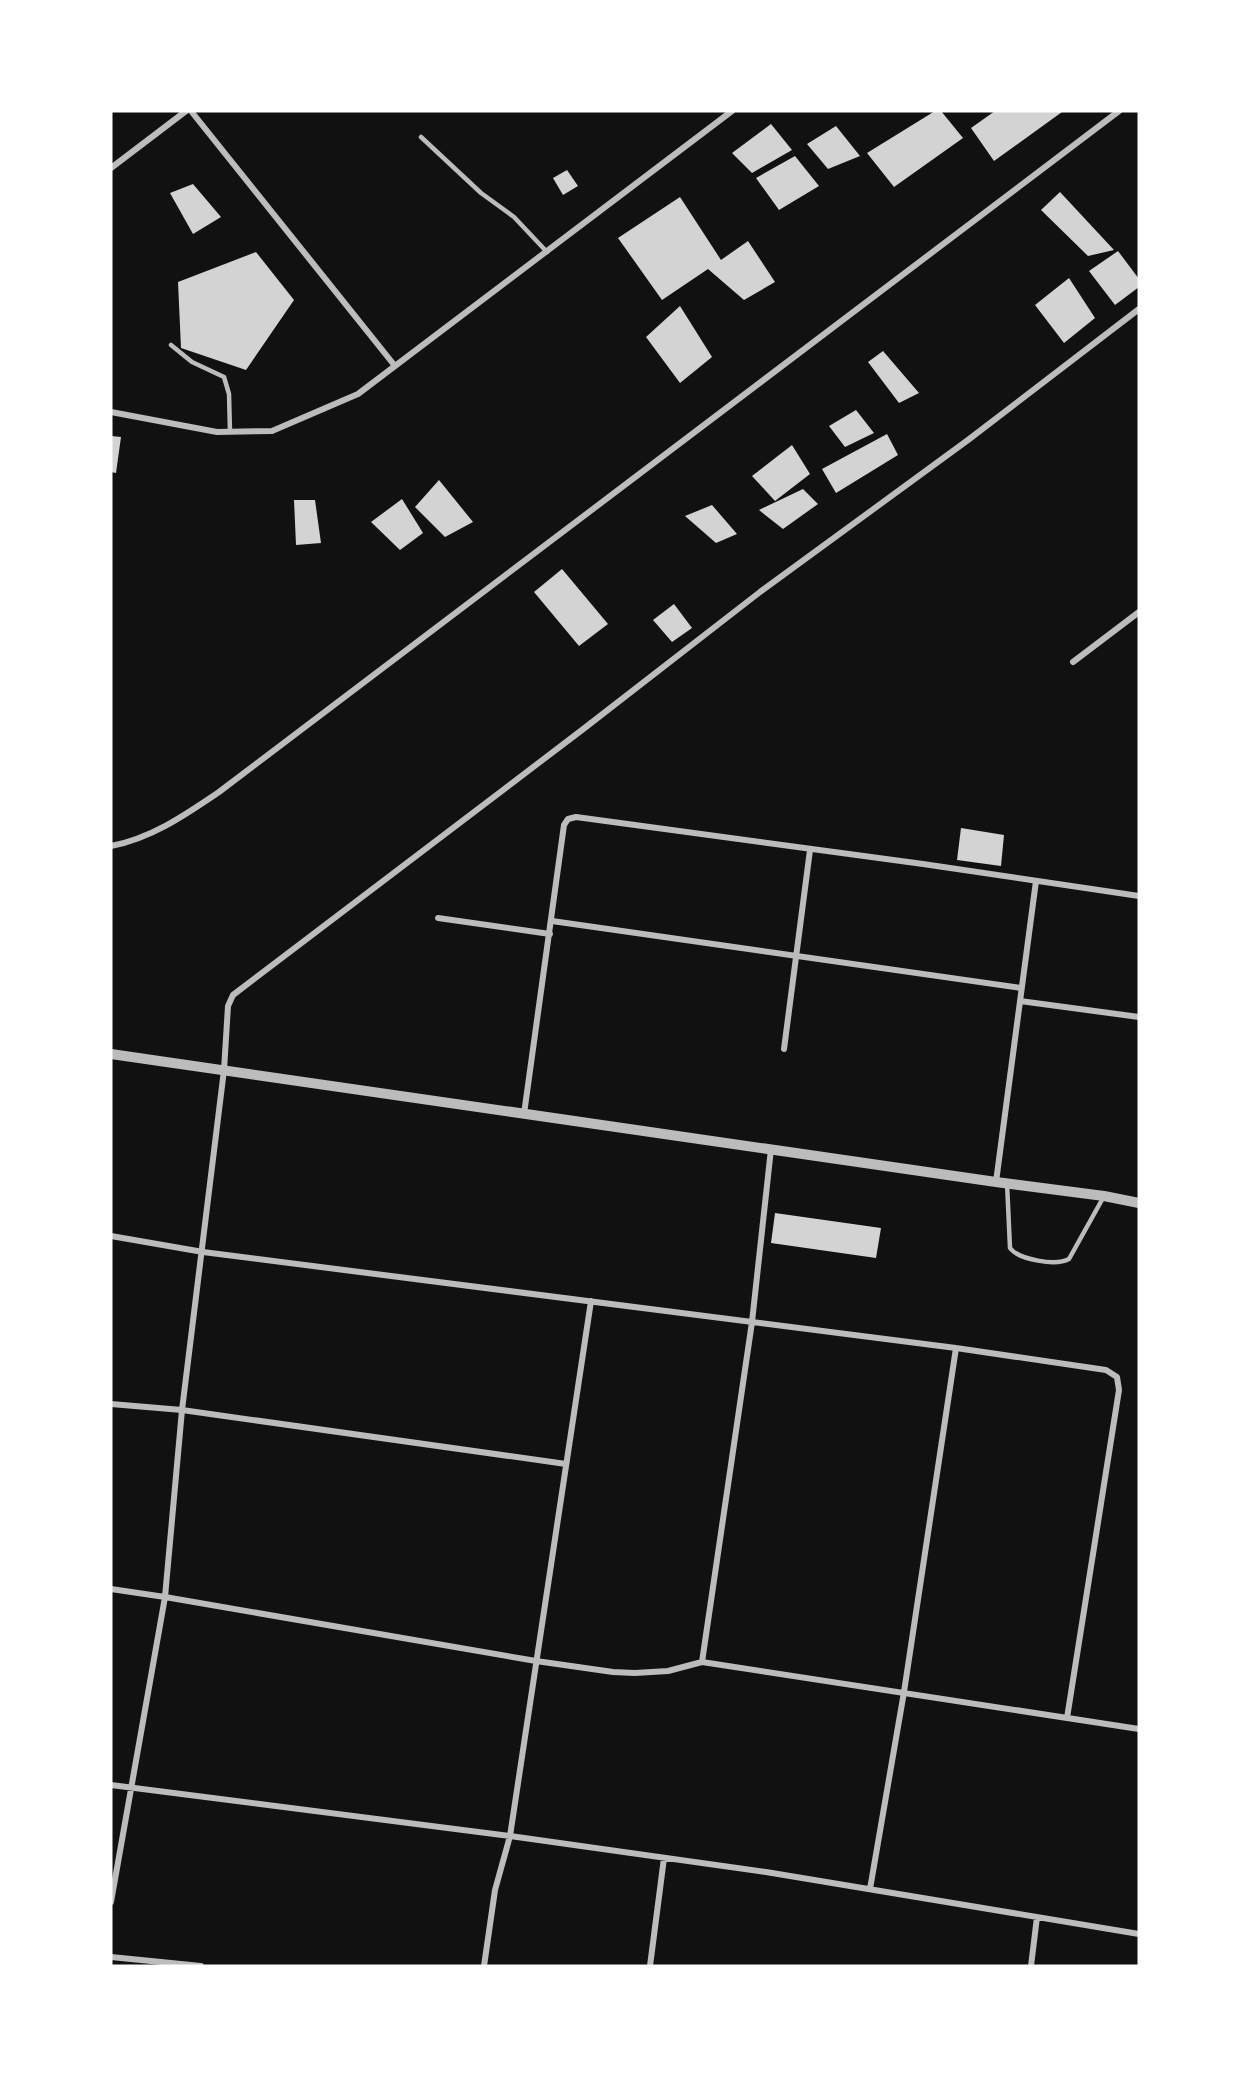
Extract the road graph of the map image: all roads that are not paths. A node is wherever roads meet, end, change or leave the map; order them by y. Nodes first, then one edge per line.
1 (186, 111) edge
2 (191, 111) edge
3 (1119, 111) edge
4 (728, 112) edge
5 (421, 137) dead end
6 (111, 168) edge
7 (547, 252) junction
8 (1139, 309) edge
9 (171, 345) dead end
10 (395, 366) junction
11 (111, 412) edge
12 (230, 432) junction
13 (1139, 612) edge
14 (1073, 662) dead end
15 (111, 846) edge
16 (810, 850) junction
17 (1036, 881) junction
18 (1139, 896) edge
19 (438, 918) dead end
20 (552, 921) junction
21 (550, 934) junction
22 (798, 957) junction
23 (1021, 988) junction
24 (1020, 1001) junction
25 (1139, 1017) edge
26 (784, 1049) dead end
27 (111, 1054) edge
28 (224, 1070) junction
29 (524, 1114) junction
30 (771, 1149) junction
31 (1002, 1183) junction
32 (1104, 1196) junction
33 (1139, 1203) edge
34 (111, 1236) edge
35 (203, 1252) junction
36 (591, 1301) junction
37 (752, 1322) junction
38 (956, 1348) junction
39 (111, 1404) edge
40 (182, 1410) junction
41 (566, 1464) junction
42 (111, 1589) edge
43 (165, 1597) junction
44 (536, 1661) junction
45 (702, 1662) junction
46 (904, 1692) junction
47 (1067, 1718) junction
48 (1139, 1729) edge
49 (111, 1785) edge
50 (133, 1788) junction
51 (510, 1836) junction
52 (664, 1858) junction
53 (870, 1889) junction
54 (111, 1902) edge
55 (1037, 1917) junction
56 (1139, 1934) edge
57 (111, 1957) edge
58 (201, 1966) edge
59 (484, 1966) edge
60 (650, 1966) edge
61 (1031, 1966) edge

1 - 6 street
2 - 10 street
3 - 15 street
4 - 7 street
5 - 7 lane
7 - 10 street
8 - 28 street
9 - 12 lane
10 - 12 street
11 - 12 street
13 - 14 street
16 - 17 street
16 - 20 street
16 - 22 street
17 - 18 street
17 - 23 street
19 - 21 street
20 - 21 street
20 - 22 street
21 - 29 street
22 - 23 street
22 - 26 street
23 - 24 street
24 - 25 street
24 - 31 street
27 - 28 street
28 - 29 street
28 - 35 street
29 - 30 street
30 - 31 street
30 - 37 street
31 - 32 street
31 - 32 lane
32 - 33 street
34 - 35 street
35 - 36 street
35 - 40 street
36 - 37 street
36 - 41 street
37 - 38 street
37 - 45 street
38 - 46 street
38 - 47 street
39 - 40 street
40 - 41 street
40 - 43 street
41 - 44 street
42 - 43 street
43 - 44 street
43 - 50 street
44 - 45 street
44 - 51 street
45 - 46 street
46 - 47 street
46 - 53 street
47 - 48 street
49 - 50 street
50 - 51 street
50 - 54 street
51 - 52 street
51 - 59 street
52 - 53 street
52 - 60 street
53 - 55 street
55 - 56 street
55 - 61 street
57 - 58 street

